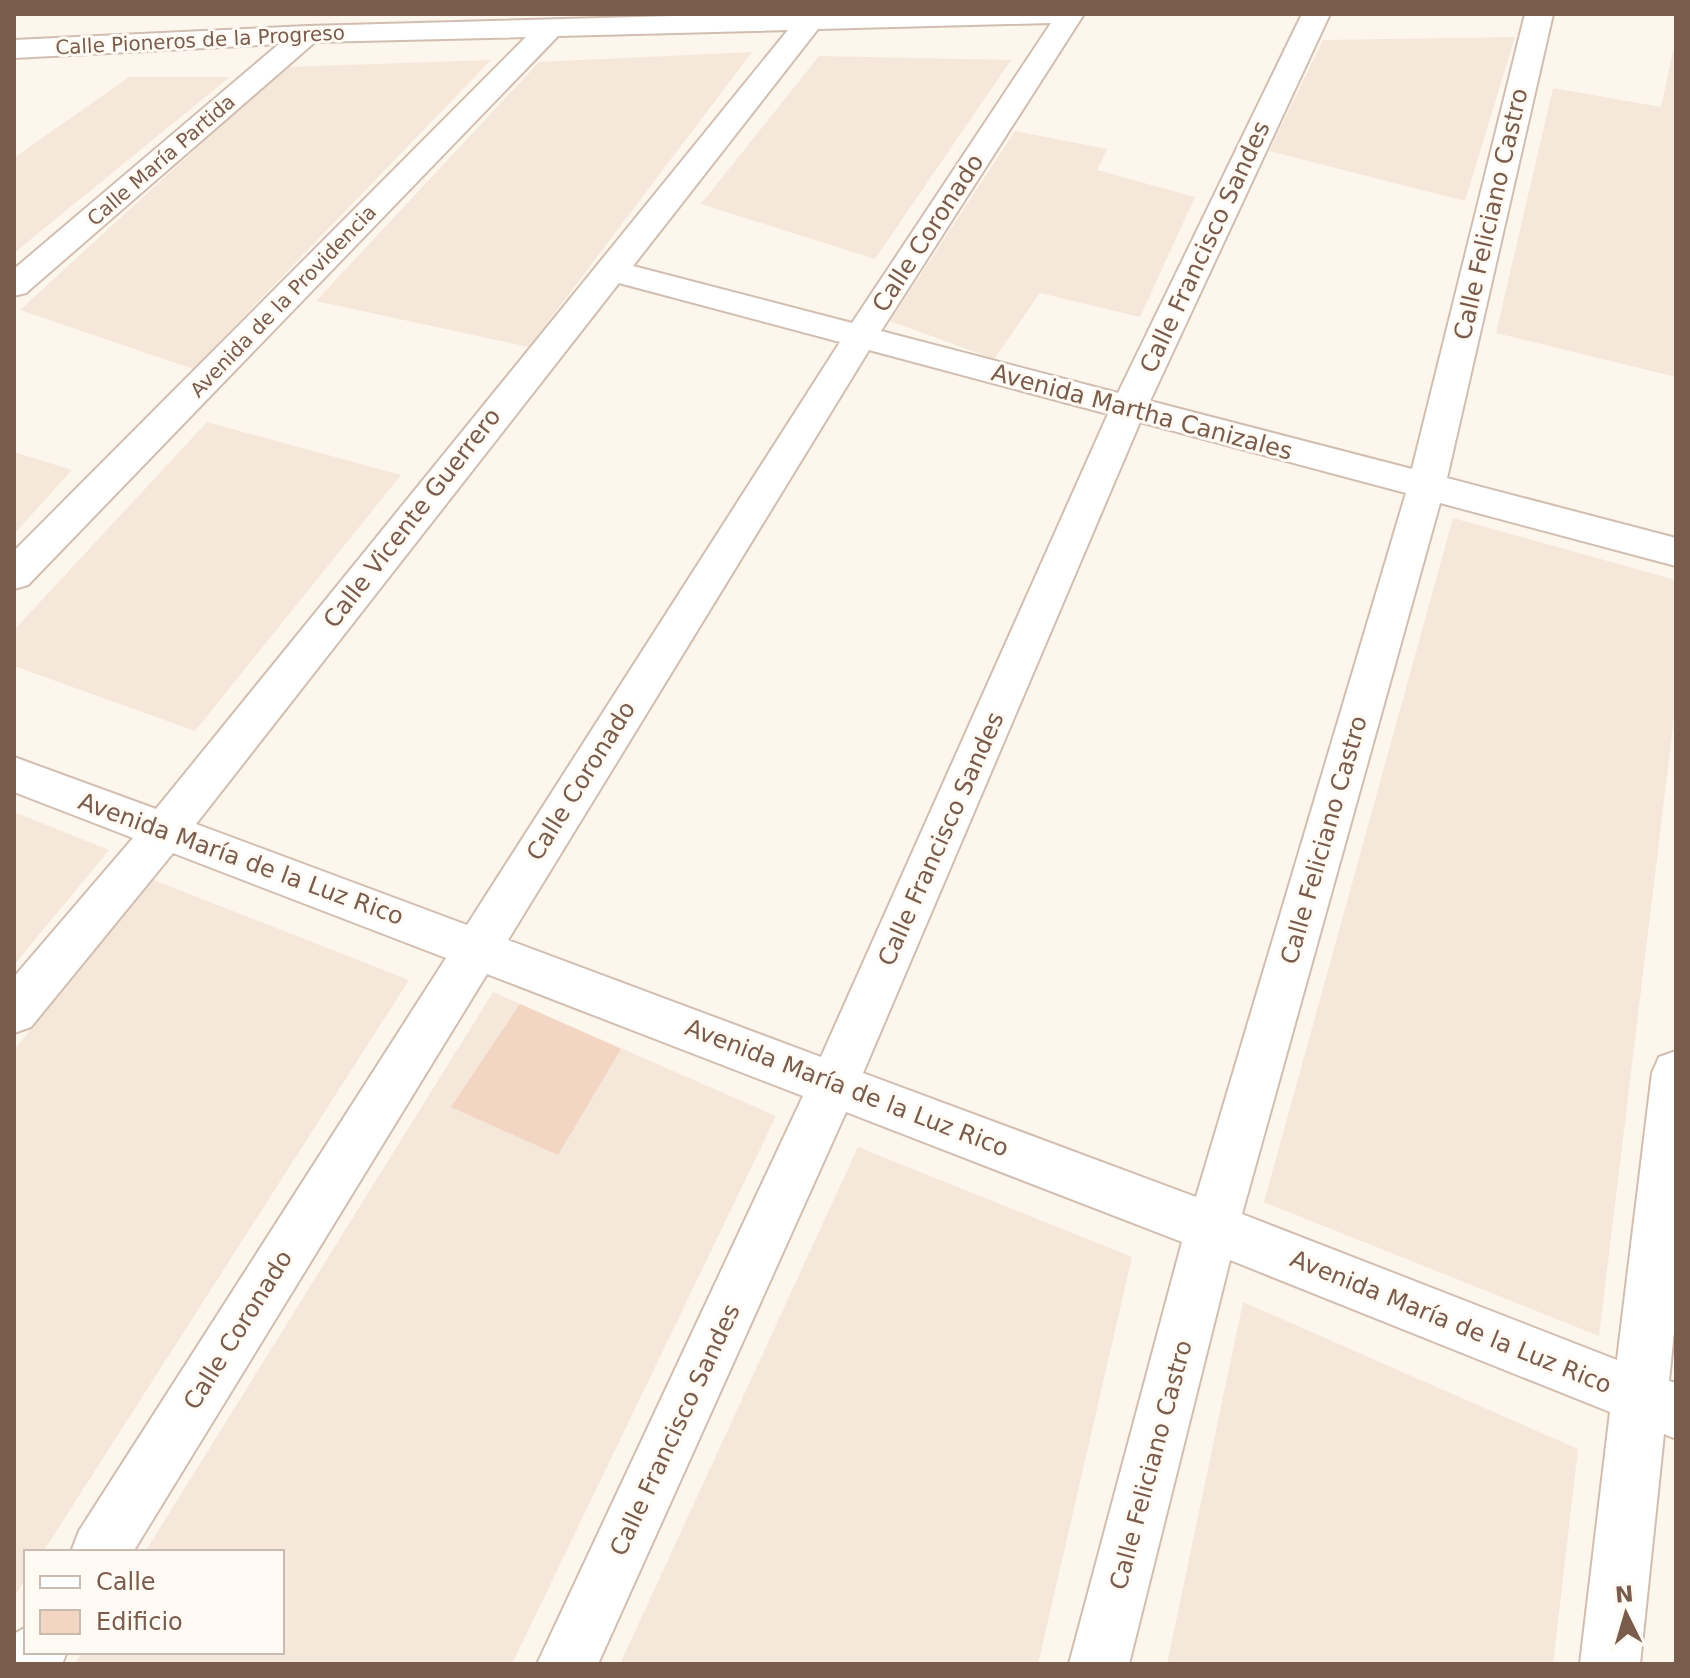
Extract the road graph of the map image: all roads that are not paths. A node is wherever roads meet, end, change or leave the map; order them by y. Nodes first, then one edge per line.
1 (1058, 14) edge
2 (1070, 14) edge
3 (1316, 14) edge
4 (1539, 14) edge
5 (808, 18) edge
6 (551, 27) junction
7 (308, 34) junction
8 (14, 49) edge
9 (610, 270) junction
10 (14, 286) edge
11 (860, 337) junction
12 (1128, 409) junction
13 (1426, 488) junction
14 (1676, 552) edge
15 (14, 575) edge
16 (14, 774) edge
17 (164, 832) junction
18 (477, 947) junction
19 (14, 1012) edge
20 (1676, 1073) edge
21 (834, 1083) junction
22 (1212, 1228) junction
23 (1658, 1404) edge
24 (101, 1550) edge
25 (567, 1664) edge
26 (1099, 1664) edge
27 (1610, 1664) edge

1 - 5 street, Calle Pioneros de la Progreso
2 - 11 street, Calle Coronado
3 - 12 street, Calle Francisco Sandes
4 - 13 street, Calle Feliciano Castro
5 - 6 street, Calle Pioneros de la Progreso
5 - 9 street, Calle Vicente Guerrero
6 - 7 street, Calle Pioneros de la Progreso
6 - 15 street, Avenida de la Providencia
7 - 8 street, Calle Pioneros de la Progreso
7 - 10 street, Calle María Partida
9 - 11 street, Avenida Martha Canizales
9 - 17 street, Calle Vicente Guerrero
11 - 12 street, Avenida Martha Canizales
11 - 18 street, Calle Coronado
12 - 13 street, Avenida Martha Canizales
12 - 21 street, Calle Francisco Sandes
13 - 14 street, Avenida Martha Canizales
13 - 22 street, Calle Feliciano Castro
16 - 17 street, Avenida María de la Luz Rico
17 - 18 street, Avenida María de la Luz Rico
17 - 19 street, Calle Vicente Guerrero
18 - 21 street, Avenida María de la Luz Rico
18 - 24 street, Calle Coronado
20 - 23 street
21 - 22 street, Avenida María de la Luz Rico
21 - 25 street, Calle Francisco Sandes
22 - 23 street, Avenida María de la Luz Rico
22 - 26 street, Calle Feliciano Castro
23 - 27 street

